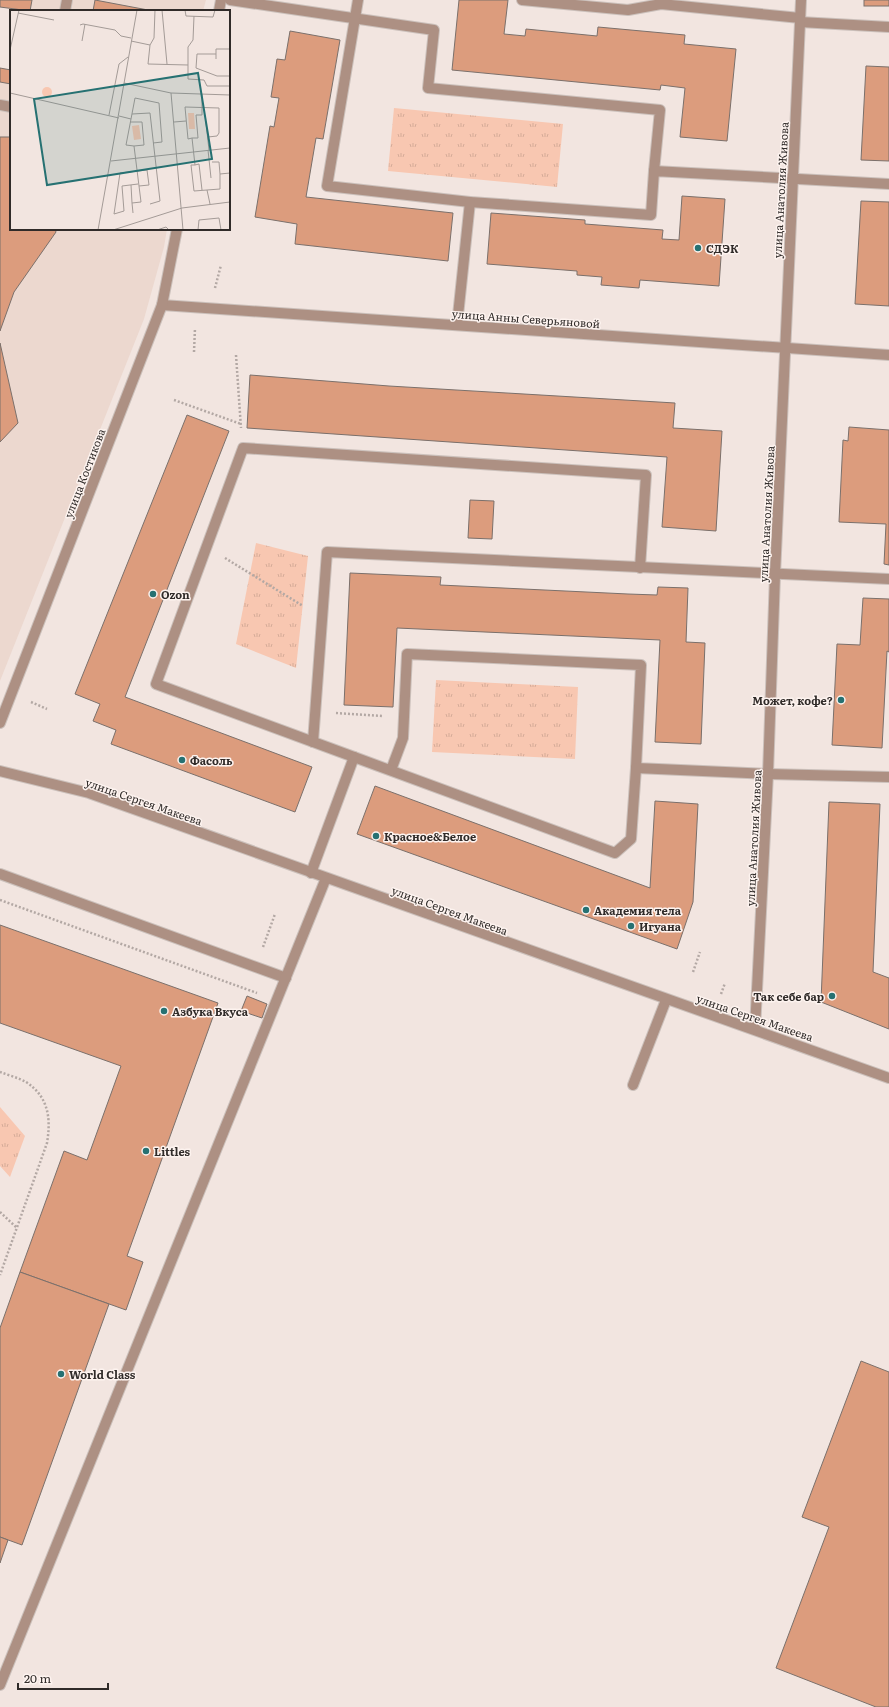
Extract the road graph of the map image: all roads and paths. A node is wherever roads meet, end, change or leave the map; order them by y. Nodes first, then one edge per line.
1 (67, 0) edge
2 (221, 0) edge
3 (230, 0) edge
4 (358, 0) edge
5 (522, 0) edge
6 (801, 0) edge
7 (661, 2) edge
8 (65, 10) edge
9 (219, 10) edge
10 (355, 19) junction
11 (800, 20) junction
12 (889, 26) edge
13 (0, 105) edge
14 (10, 107) edge
15 (654, 170) junction
16 (793, 178) junction
17 (889, 184) edge
18 (470, 202) junction
19 (177, 230) edge
20 (221, 265) dead end
21 (214, 291) dead end
22 (162, 305) junction
23 (457, 325) junction
24 (195, 326) dead end
25 (785, 347) junction
26 (194, 352) dead end
27 (236, 354) dead end
28 (889, 354) edge
29 (174, 400) dead end
30 (241, 424) junction
31 (243, 448) junction
32 (206, 546) junction
33 (640, 568) junction
34 (775, 575) junction
35 (889, 579) edge
36 (322, 618) junction
37 (316, 711) junction
38 (404, 718) junction
39 (0, 723) edge
40 (313, 742) junction
41 (354, 757) junction
42 (636, 768) junction
43 (391, 770) junction
44 (0, 771) edge
45 (768, 774) junction
46 (889, 777) edge
47 (311, 873) junction
48 (0, 874) edge
49 (326, 878) junction
50 (0, 900) edge
51 (700, 952) dead end
52 (693, 972) dead end
53 (286, 978) junction
54 (725, 983) dead end
55 (721, 994) dead end
56 (277, 1000) junction
57 (666, 1000) junction
58 (755, 1029) junction
59 (0, 1072) edge
60 (889, 1078) edge
61 (633, 1085) dead end
62 (0, 1212) edge
63 (17, 1228) junction
64 (0, 1275) edge
65 (0, 1685) edge

1 - 8 street
2 - 9 street
3 - 10 street
4 - 10 street
5 - 7 street
6 - 11 street, улица Анатолия Живова
7 - 11 street
10 - 15 street
10 - 18 street
11 - 12 street
11 - 16 street, улица Анатолия Живова
13 - 14 street
15 - 16 street
15 - 18 street
16 - 17 street
16 - 25 street, улица Анатолия Живова
18 - 23 street
19 - 22 street, улица Костикова
20 - 21 path
22 - 23 street, улица Анны Северьяновой
22 - 39 street, улица Костикова
23 - 25 street, улица Анны Северьяновой
24 - 26 path
25 - 28 street, улица Анны Северьяновой
25 - 34 street, улица Анатолия Живова
27 - 30 path
29 - 30 path
30 - 31 path
31 - 32 street
31 - 33 street
32 - 36 path
32 - 40 street
33 - 34 street
33 - 36 street
34 - 35 street
34 - 45 street, улица Анатолия Живова
36 - 37 street
37 - 38 path
37 - 40 street
38 - 42 street
38 - 43 street
40 - 41 street
41 - 43 street
41 - 47 street
42 - 43 street
42 - 45 street
44 - 47 street, улица Сергея Макеева
45 - 46 street
45 - 58 street, улица Анатолия Живова
47 - 49 street, улица Сергея Макеева
48 - 53 street
49 - 53 street
49 - 57 street, улица Сергея Макеева
50 - 56 path
51 - 52 path
53 - 56 street
54 - 55 path
56 - 65 street
57 - 58 street, улица Сергея Макеева
57 - 61 street
58 - 60 street, улица Сергея Макеева
59 - 63 path
62 - 63 path
63 - 64 path

